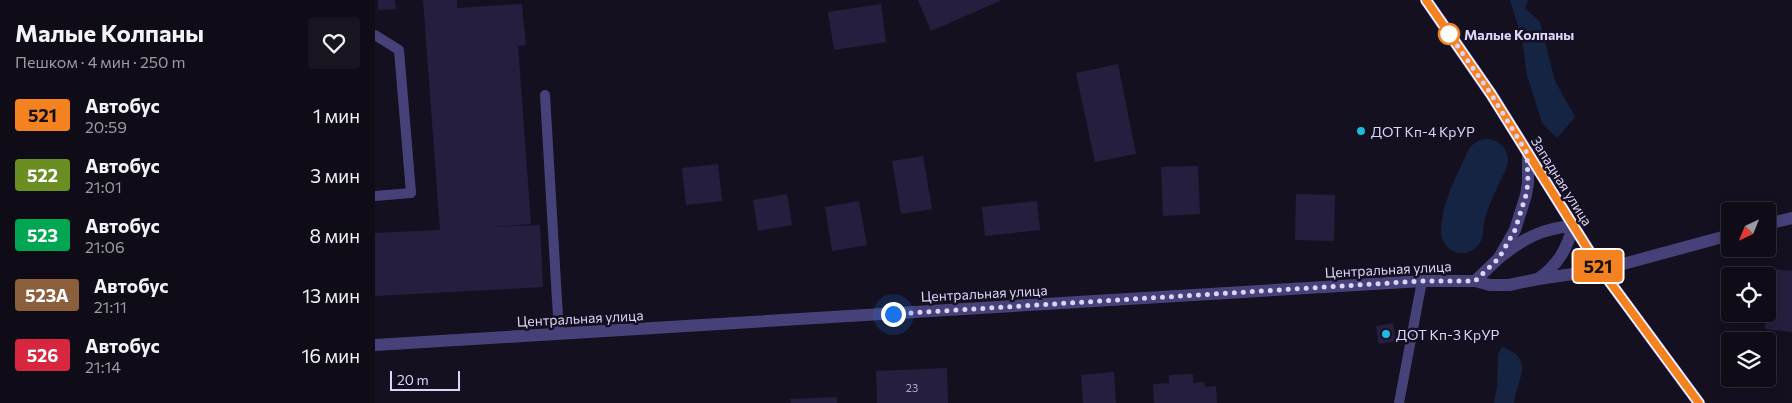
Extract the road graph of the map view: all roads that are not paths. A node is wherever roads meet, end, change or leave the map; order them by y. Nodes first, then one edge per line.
1 (1425, 0) edge
2 (375, 35) edge
3 (545, 95) dead end
4 (1527, 153) junction
5 (375, 196) edge
6 (1792, 218) edge
7 (1776, 222) edge
8 (1573, 226) junction
9 (1721, 237) edge
10 (1499, 258) junction
11 (1601, 270) junction
12 (1538, 279) junction
13 (1422, 281) junction
14 (1475, 281) junction
15 (559, 334) junction
16 (375, 345) edge
17 (1399, 403) edge
18 (1699, 403) edge

1 - 4 main road, Западная улица
2 - 5 lane
3 - 15 lane
4 - 8 main road, Западная улица
4 - 10 street
6 - 7 street
8 - 10 street
8 - 11 main road, Западная улица
8 - 12 street
9 - 11 street
10 - 14 street
11 - 12 street, Центральная улица
11 - 18 main road, Западная улица
12 - 14 street, Центральная улица
13 - 14 street, Центральная улица
13 - 15 street, Центральная улица
13 - 17 lane
15 - 16 street, Центральная улица

